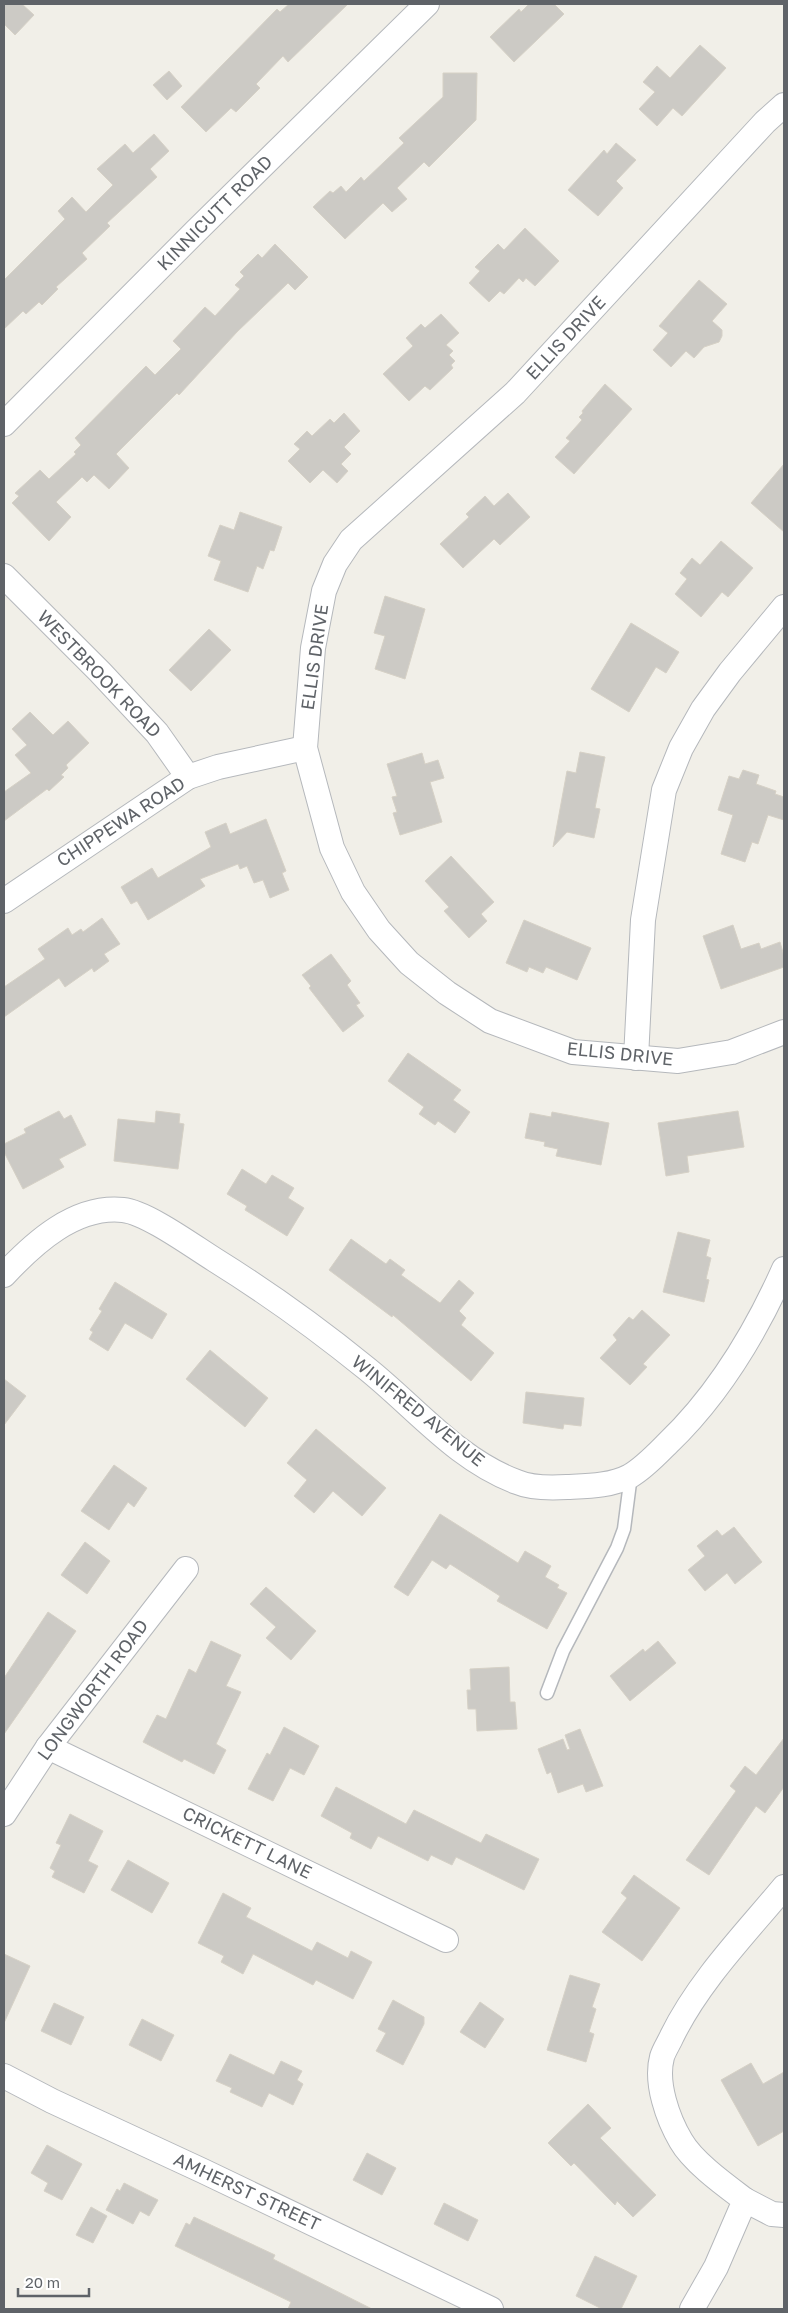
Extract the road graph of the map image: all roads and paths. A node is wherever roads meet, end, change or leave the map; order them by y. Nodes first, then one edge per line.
1 (427, 4) edge
2 (784, 105) edge
3 (4, 424) edge
4 (4, 576) edge
5 (784, 607) edge
6 (305, 748) junction
7 (188, 777) junction
8 (4, 901) edge
9 (784, 1032) edge
10 (636, 1058) junction
11 (784, 1269) edge
12 (4, 1275) edge
13 (631, 1476) junction
14 (186, 1569) dead end
15 (547, 1692) dead end
16 (48, 1747) junction
17 (4, 1814) edge
18 (784, 1887) edge
19 (446, 1940) dead end
20 (4, 2076) edge
21 (745, 2200) junction
22 (784, 2215) edge
23 (491, 2309) edge
24 (692, 2309) edge

1 - 3 street, KINNICUTT ROAD
2 - 6 street, ELLIS DRIVE
4 - 7 street, WESTBROOK ROAD
5 - 10 street
6 - 7 street, CHIPPEWA ROAD
6 - 10 street, ELLIS DRIVE
7 - 8 street, CHIPPEWA ROAD
9 - 10 street, ELLIS DRIVE
11 - 13 street, WINIFRED AVENUE
12 - 13 street, WINIFRED AVENUE
13 - 15 lane
14 - 16 street, LONGWORTH ROAD
16 - 17 street, LONGWORTH ROAD
16 - 19 street, CRICKETT LANE
18 - 21 street
20 - 23 street, AMHERST STREET
21 - 22 street
21 - 24 street

